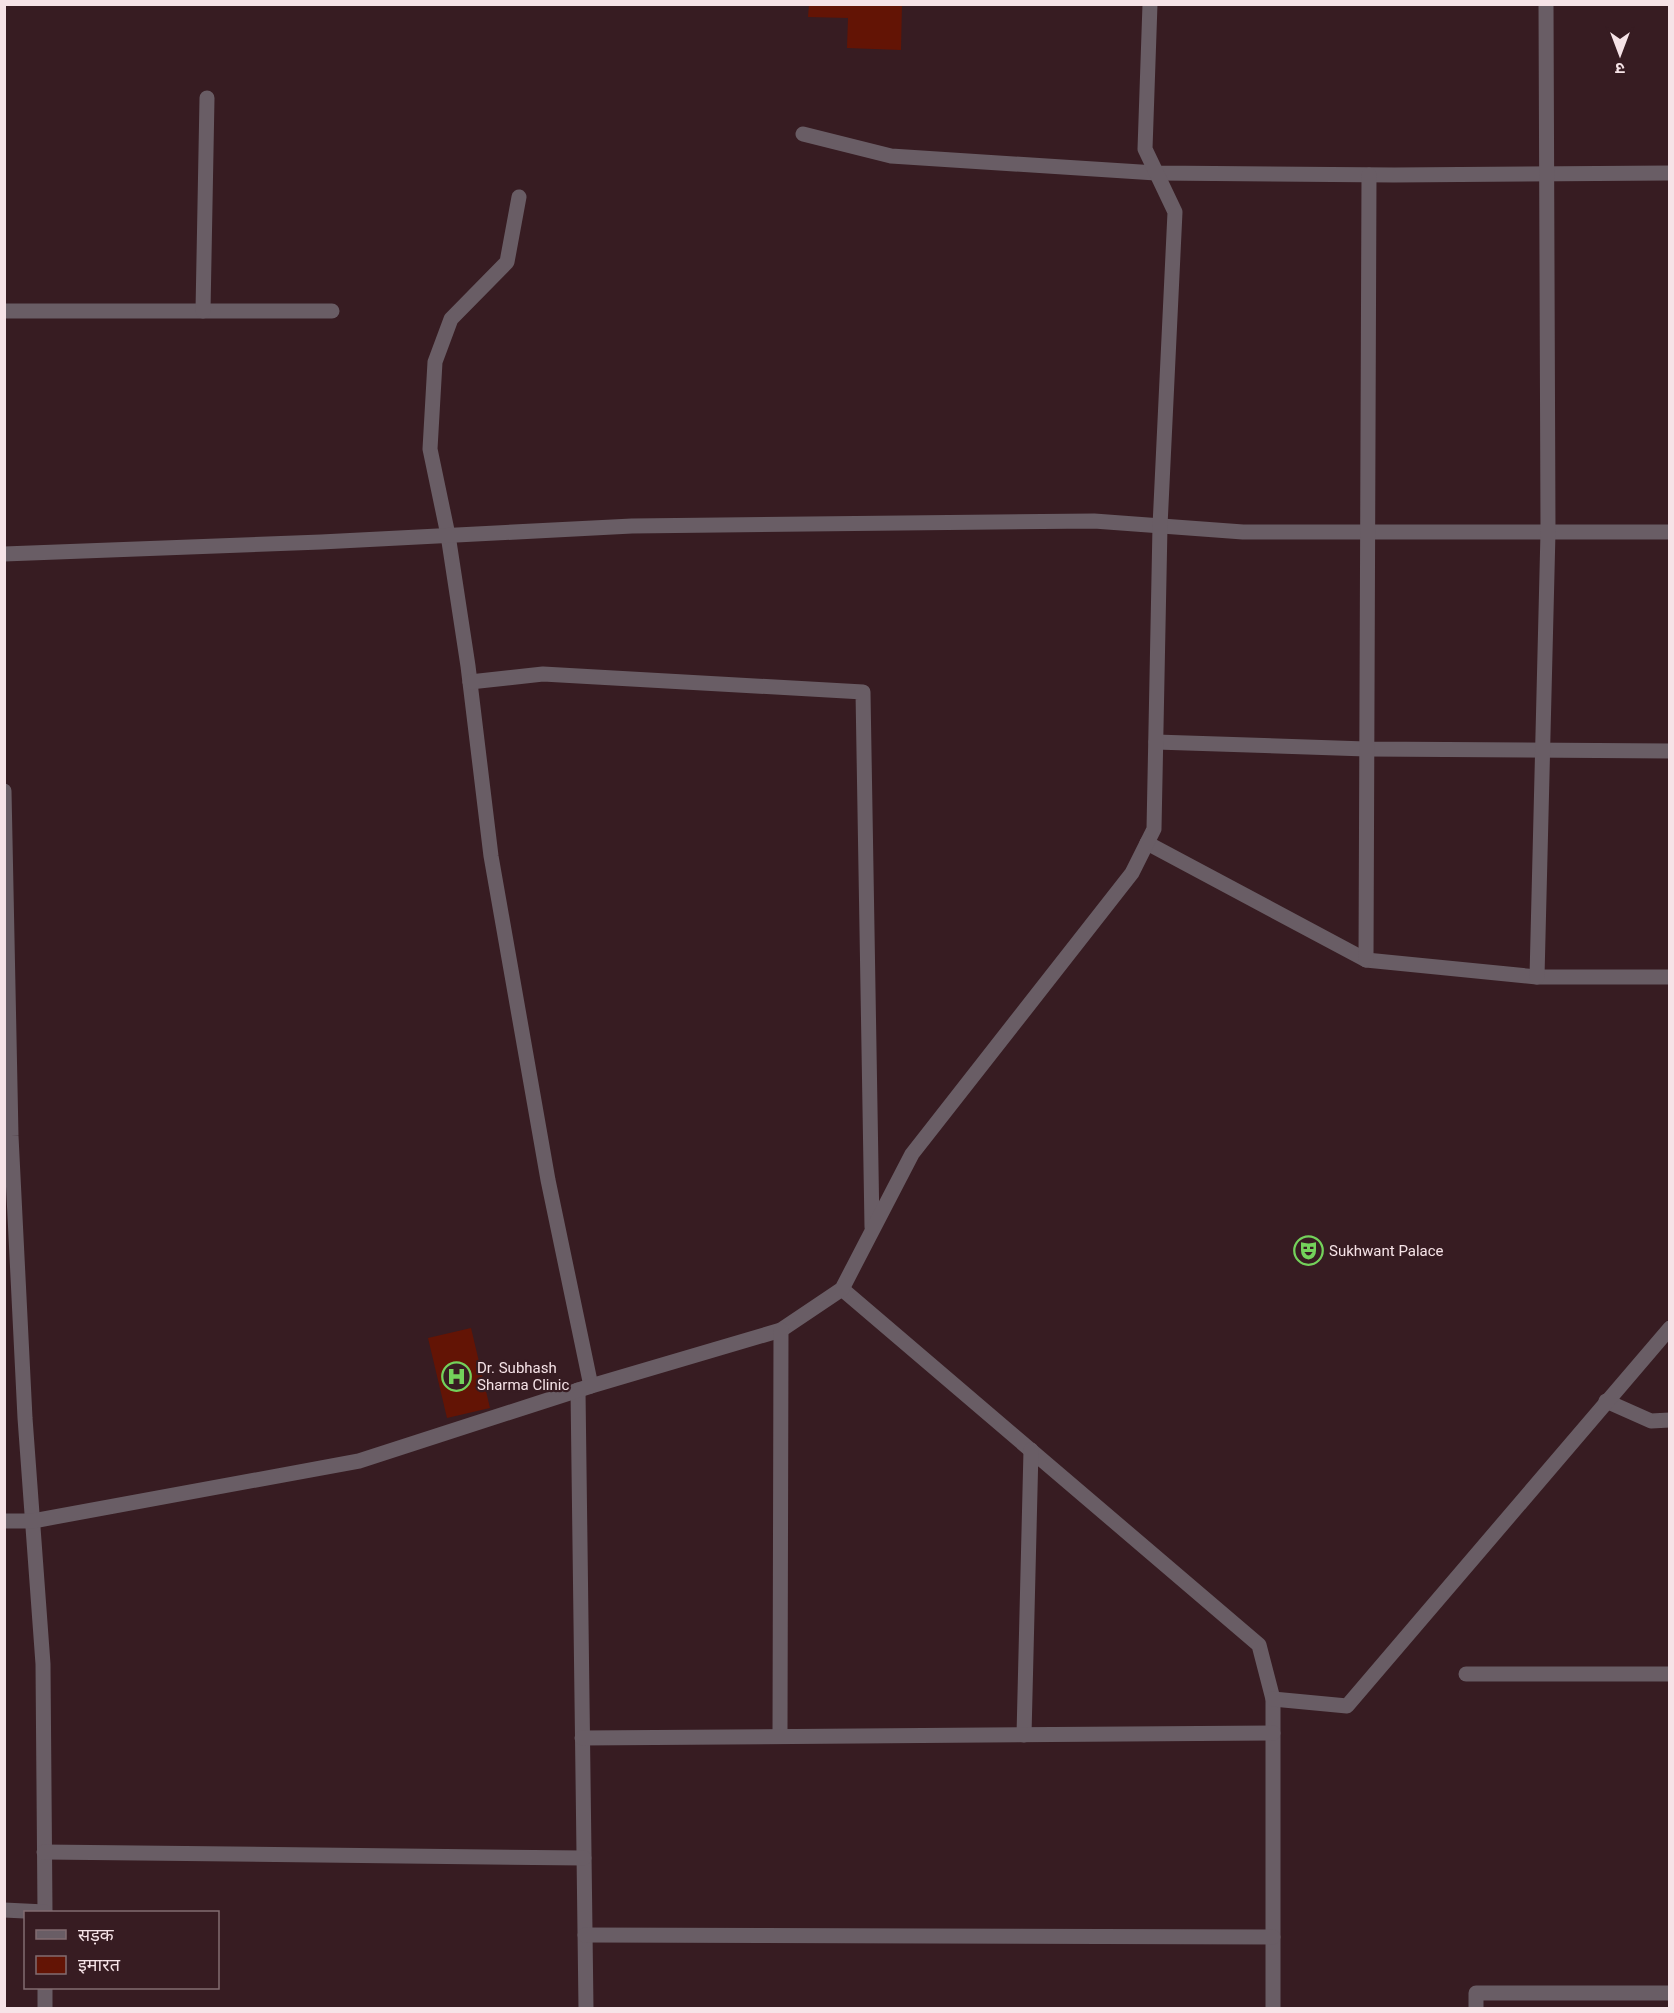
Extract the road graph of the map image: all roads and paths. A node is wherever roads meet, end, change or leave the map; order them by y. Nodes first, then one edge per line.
1 (1150, 4) edge
2 (1546, 4) edge
3 (207, 98) dead end
4 (803, 134) dead end
5 (1156, 173) junction
6 (1548, 173) junction
7 (1670, 173) edge
8 (1368, 175) junction
9 (519, 197) dead end
10 (4, 311) edge
11 (203, 311) junction
12 (332, 311) dead end
13 (1160, 526) junction
14 (1366, 532) junction
15 (1548, 532) junction
16 (1670, 532) edge
17 (448, 535) junction
18 (4, 554) edge
19 (470, 682) junction
20 (1156, 742) junction
21 (1366, 748) junction
22 (1542, 750) junction
23 (1670, 751) edge
24 (4, 791) edge
25 (1147, 843) junction
26 (1366, 960) junction
27 (1537, 977) junction
28 (1670, 977) edge
29 (7, 1039) edge
30 (872, 1230) junction
31 (842, 1289) junction
32 (1670, 1328) edge
33 (781, 1330) junction
34 (584, 1388) junction
35 (1606, 1401) junction
36 (1670, 1420) edge
37 (1031, 1450) junction
38 (4, 1521) edge
39 (33, 1521) junction
40 (1466, 1674) dead end
41 (1670, 1674) edge
42 (1273, 1699) junction
43 (1273, 1734) junction
44 (1024, 1735) junction
45 (780, 1736) junction
46 (582, 1738) junction
47 (44, 1852) junction
48 (584, 1858) junction
49 (4, 1910) edge
50 (24, 1911) edge
51 (45, 1911) edge
52 (585, 1935) junction
53 (1273, 1937) junction
54 (45, 1989) edge
55 (1670, 1993) edge
56 (45, 2008) edge
57 (586, 2008) edge
58 (1273, 2008) edge
59 (1476, 2008) edge

1 - 5 street
2 - 6 street
3 - 11 street
4 - 5 street
5 - 8 street
5 - 13 street
6 - 7 street
6 - 8 street
6 - 15 street
8 - 14 street
9 - 17 street
10 - 11 street
11 - 12 street
13 - 14 street
13 - 17 street
13 - 20 street
14 - 15 street
14 - 21 street
15 - 16 street
15 - 22 street
17 - 18 street
17 - 19 street
19 - 30 street
19 - 34 street
20 - 21 street
20 - 25 street
21 - 22 street
21 - 26 street
22 - 23 street
22 - 27 street
24 - 29 street
25 - 26 street
25 - 30 street
26 - 27 street
27 - 28 street
29 - 39 street
30 - 31 street
31 - 33 street
31 - 37 street
32 - 35 street
33 - 34 street
33 - 45 street
34 - 39 street
34 - 46 street
35 - 36 street
35 - 42 street
37 - 42 street
37 - 44 street
38 - 39 street
39 - 47 street
40 - 41 street
42 - 43 street
43 - 44 street
43 - 53 street
44 - 45 street
45 - 46 street
46 - 48 street
47 - 48 street
47 - 51 street
48 - 52 street
49 - 50 street
52 - 53 street
52 - 57 street
53 - 58 street
54 - 56 street
55 - 59 street

